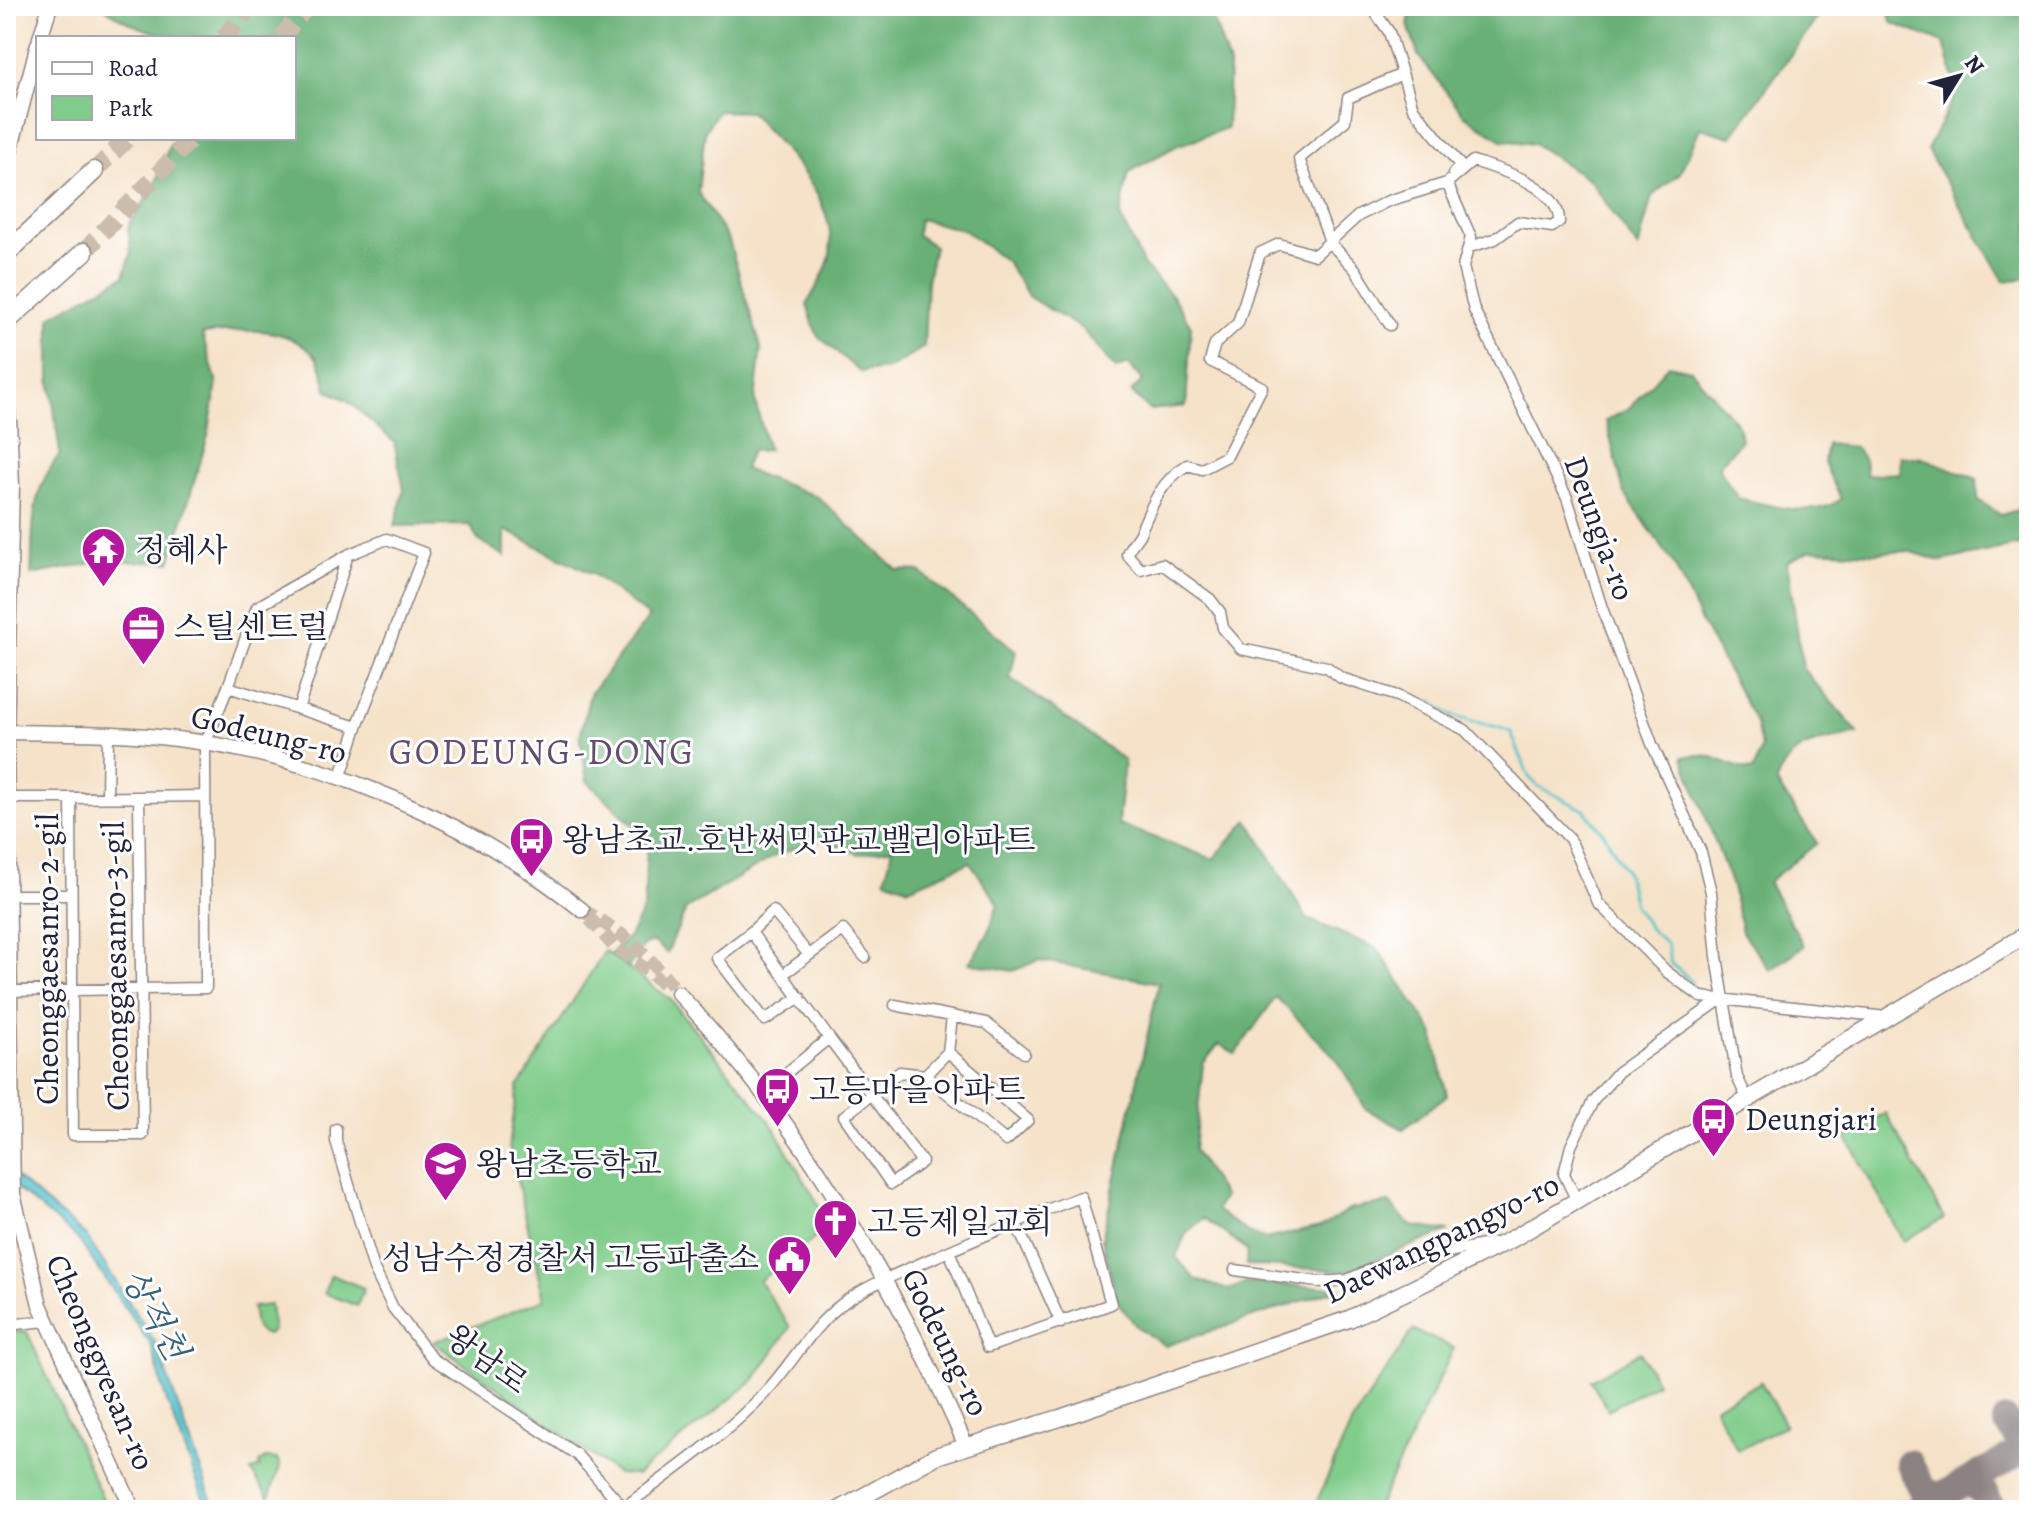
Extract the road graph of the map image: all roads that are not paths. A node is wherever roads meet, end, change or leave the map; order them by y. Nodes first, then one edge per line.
1 (50, 6) edge
2 (1371, 6) edge
3 (41, 36) edge
4 (36, 52) edge
5 (1400, 75) junction
6 (6, 167) edge
7 (94, 171) tunnel mouth
8 (1447, 183) junction
9 (1331, 244) junction
10 (1470, 247) junction
11 (84, 252) tunnel mouth
12 (6, 254) edge
13 (6, 322) edge
14 (1390, 325) dead end
15 (6, 369) edge
16 (7, 418) edge
17 (6, 491) edge
18 (11, 515) junction
19 (348, 555) junction
20 (228, 687) junction
21 (298, 709) junction
22 (357, 727) junction
23 (6, 732) edge
24 (108, 735) junction
25 (205, 744) junction
26 (340, 779) junction
27 (205, 796) junction
28 (107, 797) junction
29 (139, 797) junction
30 (7, 798) edge
31 (71, 798) junction
32 (8, 895) edge
33 (71, 895) junction
34 (582, 910) tunnel mouth
35 (751, 932) junction
36 (2029, 933) edge
37 (809, 955) junction
38 (865, 957) dead end
39 (789, 970) dead end
40 (143, 989) junction
41 (72, 990) junction
42 (8, 991) junction
43 (678, 993) tunnel mouth
44 (800, 997) junction
45 (1725, 997) junction
46 (895, 1005) dead end
47 (952, 1017) junction
48 (1890, 1017) junction
49 (829, 1038) junction
50 (948, 1052) junction
51 (1024, 1053) dead end
52 (925, 1075) junction
53 (762, 1093) junction
54 (871, 1094) junction
55 (1748, 1100) junction
56 (336, 1129) dead end
57 (143, 1135) joint
58 (1577, 1201) junction
59 (1015, 1221) junction
60 (1512, 1239) junction
61 (949, 1251) junction
62 (1235, 1270) dead end
63 (885, 1280) junction
64 (47, 1321) junction
65 (1061, 1323) junction
66 (6, 1325) edge
67 (966, 1446) junction
68 (862, 1494) junction
69 (623, 1509) edge
70 (133, 1510) edge
71 (839, 1510) edge
72 (879, 1510) edge

1 - 3 main road
2 - 5 street, Deungja-ro
4 - 6 main road
5 - 8 street, Deungja-ro
5 - 9 street
7 - 12 highway
8 - 9 street
8 - 10 street, Deungja-ro
8 - 10 street
9 - 14 street
9 - 45 street
10 - 45 street, Deungja-ro
11 - 13 highway
15 - 16 main road, Cheonggyesan-ro
16 - 18 main road, Cheonggyesan-ro
17 - 18 main road, Cheonggyesan-ro
18 - 23 main road, Cheonggyesan-ro
19 - 20 street
19 - 21 street
19 - 22 street
20 - 21 street
20 - 25 street
21 - 22 street
22 - 26 street
23 - 24 main road, Godeung-ro
23 - 30 main road, Cheonggyesan-ro
24 - 25 main road, Godeung-ro
24 - 28 street
25 - 26 main road, Godeung-ro
25 - 27 street
26 - 34 main road, Godeung-ro
27 - 29 street, Cheonggaesanro-2-gil
27 - 40 street
28 - 29 street, Cheonggaesanro-2-gil
28 - 31 street, Cheonggaesanro-2-gil
29 - 40 street, Cheonggaesanro-3-gil
30 - 31 street
30 - 32 main road, Cheonggyesan-ro
31 - 33 street, Cheonggaesanro-2-gil
32 - 33 street
32 - 42 main road, Cheonggyesan-ro
33 - 41 street, Cheonggaesanro-2-gil
35 - 37 street
35 - 44 street
35 - 44 street
36 - 48 main road, Daewangpangyo-ro
37 - 38 street
37 - 39 street
40 - 41 street
40 - 57 street, Cheonggaesanro-3-gil
41 - 42 street
41 - 57 street, Cheonggaesanro-2-gil
42 - 64 main road, Cheonggyesan-ro
43 - 53 main road, Godeung-ro
44 - 49 street
45 - 48 street
45 - 55 street, Deungja-ro
45 - 58 street
46 - 47 street
47 - 50 street
47 - 51 street
48 - 55 main road, Daewangpangyo-ro
49 - 53 street
49 - 54 street
50 - 52 street
50 - 52 street
52 - 54 street
53 - 63 main road, Godeung-ro
54 - 54 street
55 - 58 main road, Daewangpangyo-ro
56 - 69 street, 왕남로
58 - 60 main road, Daewangpangyo-ro
59 - 61 street
59 - 65 street
59 - 65 street
60 - 62 street
60 - 67 main road, Daewangpangyo-ro
61 - 63 street
61 - 65 street
63 - 67 main road, Godeung-ro
63 - 69 street
64 - 66 street
64 - 70 main road, Cheonggyesan-ro
67 - 68 main road, Daewangpangyo-ro
68 - 71 main road, Daewangpangyo-ro
68 - 72 street

